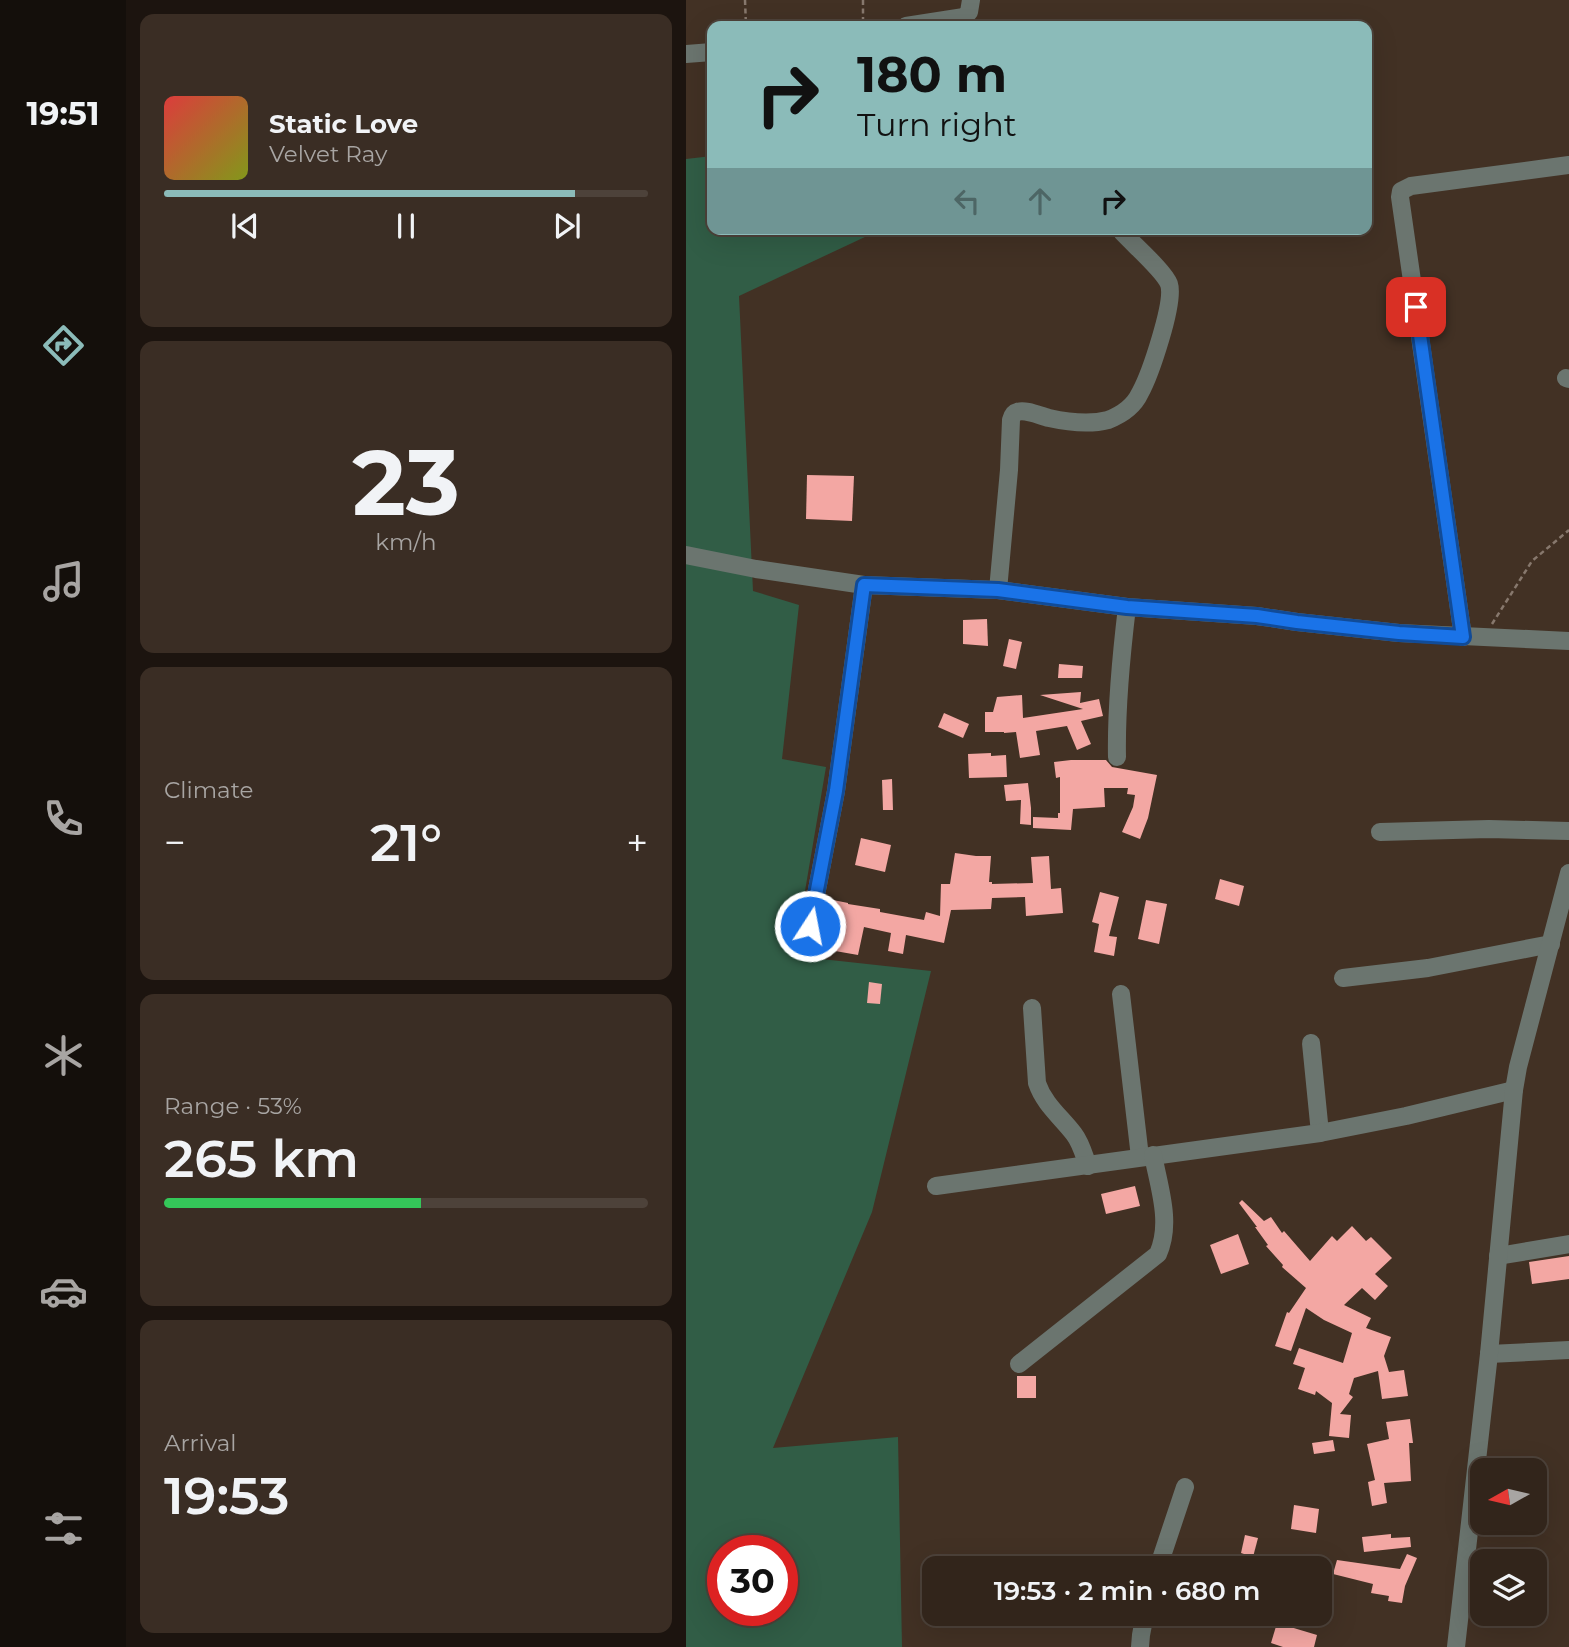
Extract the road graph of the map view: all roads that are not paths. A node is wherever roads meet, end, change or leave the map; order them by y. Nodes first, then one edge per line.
1 (971, 0) edge
2 (935, 21) edge
3 (707, 52) edge
4 (686, 54) edge
5 (1569, 165) edge
6 (1125, 235) edge
7 (686, 555) edge
8 (864, 585) junction
9 (998, 590) junction
10 (1127, 607) junction
11 (1463, 637) junction
12 (1569, 641) edge
13 (1117, 757) dead end
14 (1569, 831) edge
15 (1380, 832) dead end
16 (1569, 873) edge
17 (1566, 896) edge
18 (810, 926) dead end
19 (1551, 944) junction
20 (1343, 978) dead end
21 (1121, 994) dead end
22 (1032, 1008) dead end
23 (1311, 1043) dead end
24 (1514, 1090) junction
25 (1320, 1133) junction
26 (1146, 1156) junction
27 (1088, 1166) junction
28 (936, 1186) dead end
29 (1569, 1244) edge
30 (1499, 1256) junction
31 (1569, 1350) edge
32 (1489, 1354) junction
33 (1019, 1364) dead end
34 (1185, 1487) dead end
35 (1162, 1556) edge
36 (1143, 1626) edge
37 (1140, 1647) edge
38 (1456, 1647) edge

1 - 2 street
3 - 4 street
5 - 11 street
6 - 9 street
7 - 8 street
8 - 9 street
8 - 18 street
9 - 10 street
10 - 11 street
10 - 13 street
11 - 12 street
14 - 15 street
16 - 17 street
17 - 19 street
19 - 20 street
19 - 24 street
21 - 26 street
22 - 27 street
23 - 25 street
24 - 25 street
24 - 30 street
25 - 26 street
26 - 27 street
26 - 33 street
27 - 28 street
29 - 30 street
30 - 32 street
31 - 32 street
32 - 38 street
34 - 35 street
36 - 37 street

